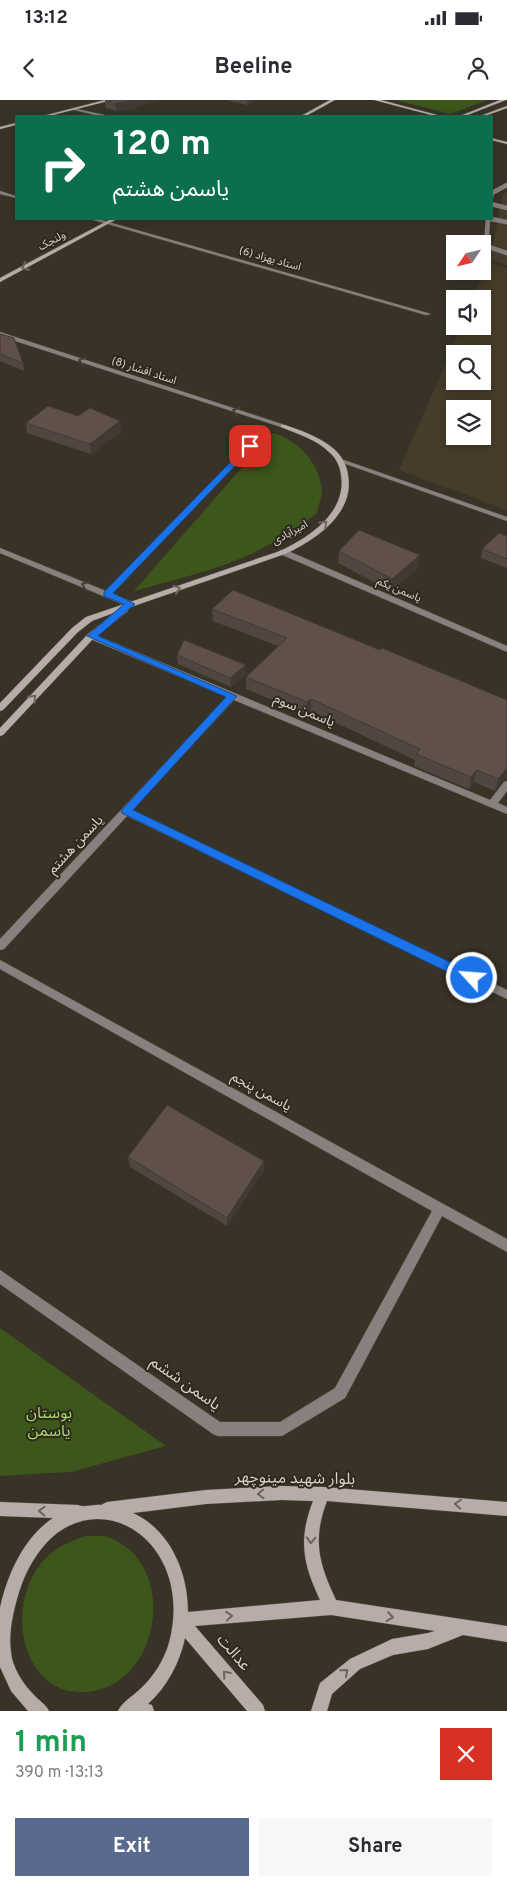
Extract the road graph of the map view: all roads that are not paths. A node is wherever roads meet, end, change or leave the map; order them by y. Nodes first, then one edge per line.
1 (110, 100) edge
2 (333, 100) edge
3 (376, 100) edge
4 (504, 100) edge
5 (507, 107) edge
6 (74, 109) junction
7 (49, 115) edge
8 (101, 115) edge
9 (305, 115) edge
10 (435, 115) edge
11 (465, 115) edge
12 (485, 115) edge
13 (15, 124) edge
14 (0, 128) edge
15 (493, 140) edge
16 (507, 143) edge
17 (507, 185) edge
18 (0, 192) edge
19 (493, 192) edge
20 (15, 197) edge
21 (493, 204) edge
22 (507, 208) edge
23 (96, 220) edge
24 (112, 220) edge
25 (490, 220) edge
26 (493, 220) edge
27 (507, 222) edge
28 (107, 223) junction
29 (507, 253) edge
30 (0, 280) edge
31 (428, 314) dead end
32 (0, 334) edge
33 (283, 426) joint
34 (263, 433) dead end
35 (342, 461) junction
36 (507, 519) edge
37 (0, 550) edge
38 (282, 552) junction
39 (107, 594) junction
40 (130, 604) junction
41 (75, 630) junction
42 (91, 636) junction
43 (507, 649) edge
44 (233, 696) junction
45 (0, 708) edge
46 (0, 733) edge
47 (507, 784) edge
48 (492, 804) junction
49 (126, 811) junction
50 (507, 811) edge
51 (0, 946) edge
52 (0, 964) edge
53 (507, 995) edge
54 (439, 1209) junction
55 (507, 1246) edge
56 (0, 1276) edge
57 (323, 1494) junction
58 (0, 1509) edge
59 (507, 1509) edge
60 (83, 1512) junction
61 (13, 1573) junction
62 (0, 1583) edge
63 (331, 1607) junction
64 (180, 1620) junction
65 (463, 1628) junction
66 (507, 1634) edge
67 (0, 1671) edge
68 (14, 1682) junction
69 (136, 1709) edge
70 (41, 1711) edge
71 (258, 1711) edge
72 (319, 1711) edge

1 - 6 main road
2 - 9 main road
3 - 10 main road
4 - 11 main road
5 - 12 main road
6 - 7 main road
6 - 8 street
13 - 14 main road
15 - 16 main road
17 - 19 lane
18 - 20 street
21 - 22 lane
23 - 28 street, استاد بهزاد (6)
24 - 28 main road, ولنجک
25 - 29 lane
26 - 27 lane
28 -> 30 main road, ولنجک
28 - 31 street, استاد بهزاد (6)
33 -> 32 street, استاد افشار (8)
33 - 35 main road
34 - 39 street
35 - 36 street
38 -> 35 main road, امیرآبادی
39 -> 37 street
40 -> 38 main road, امیرآبادی
38 - 43 street, یاسمن یکم
39 - 40 street
40 - 41 main road, امیرآبادی
40 - 42 main road, امیرآبادی
41 - 42 main road
41 - 45 main road, امیرآبادی
42 - 44 street, یاسمن سوم
46 -> 42 main road, امیرآبادی
44 - 48 street, یاسمن سوم
44 - 49 street, یاسمن هشتم
47 - 48 street
48 - 50 street, یاسمن سوم
49 - 51 street, یاسمن هشتم
49 - 53 street
52 - 54 street, یاسمن پنجم
54 - 55 street, یاسمن پنجم
54 - 56 street, یاسمن ششم
59 -> 57 main road, بلوار شهید مینوچهر
57 -> 60 main road, بلوار شهید مینوچهر
57 -> 63 main road
60 -> 58 main road
60 - 61 main road
60 - 64 main road
61 - 62 main road
61 - 68 main road
64 -> 63 main road
63 -> 65 main road
64 - 69 main road
71 -> 64 main road, عدالت
65 - 66 main road
72 -> 65 main road
67 - 68 street
68 - 70 main road

